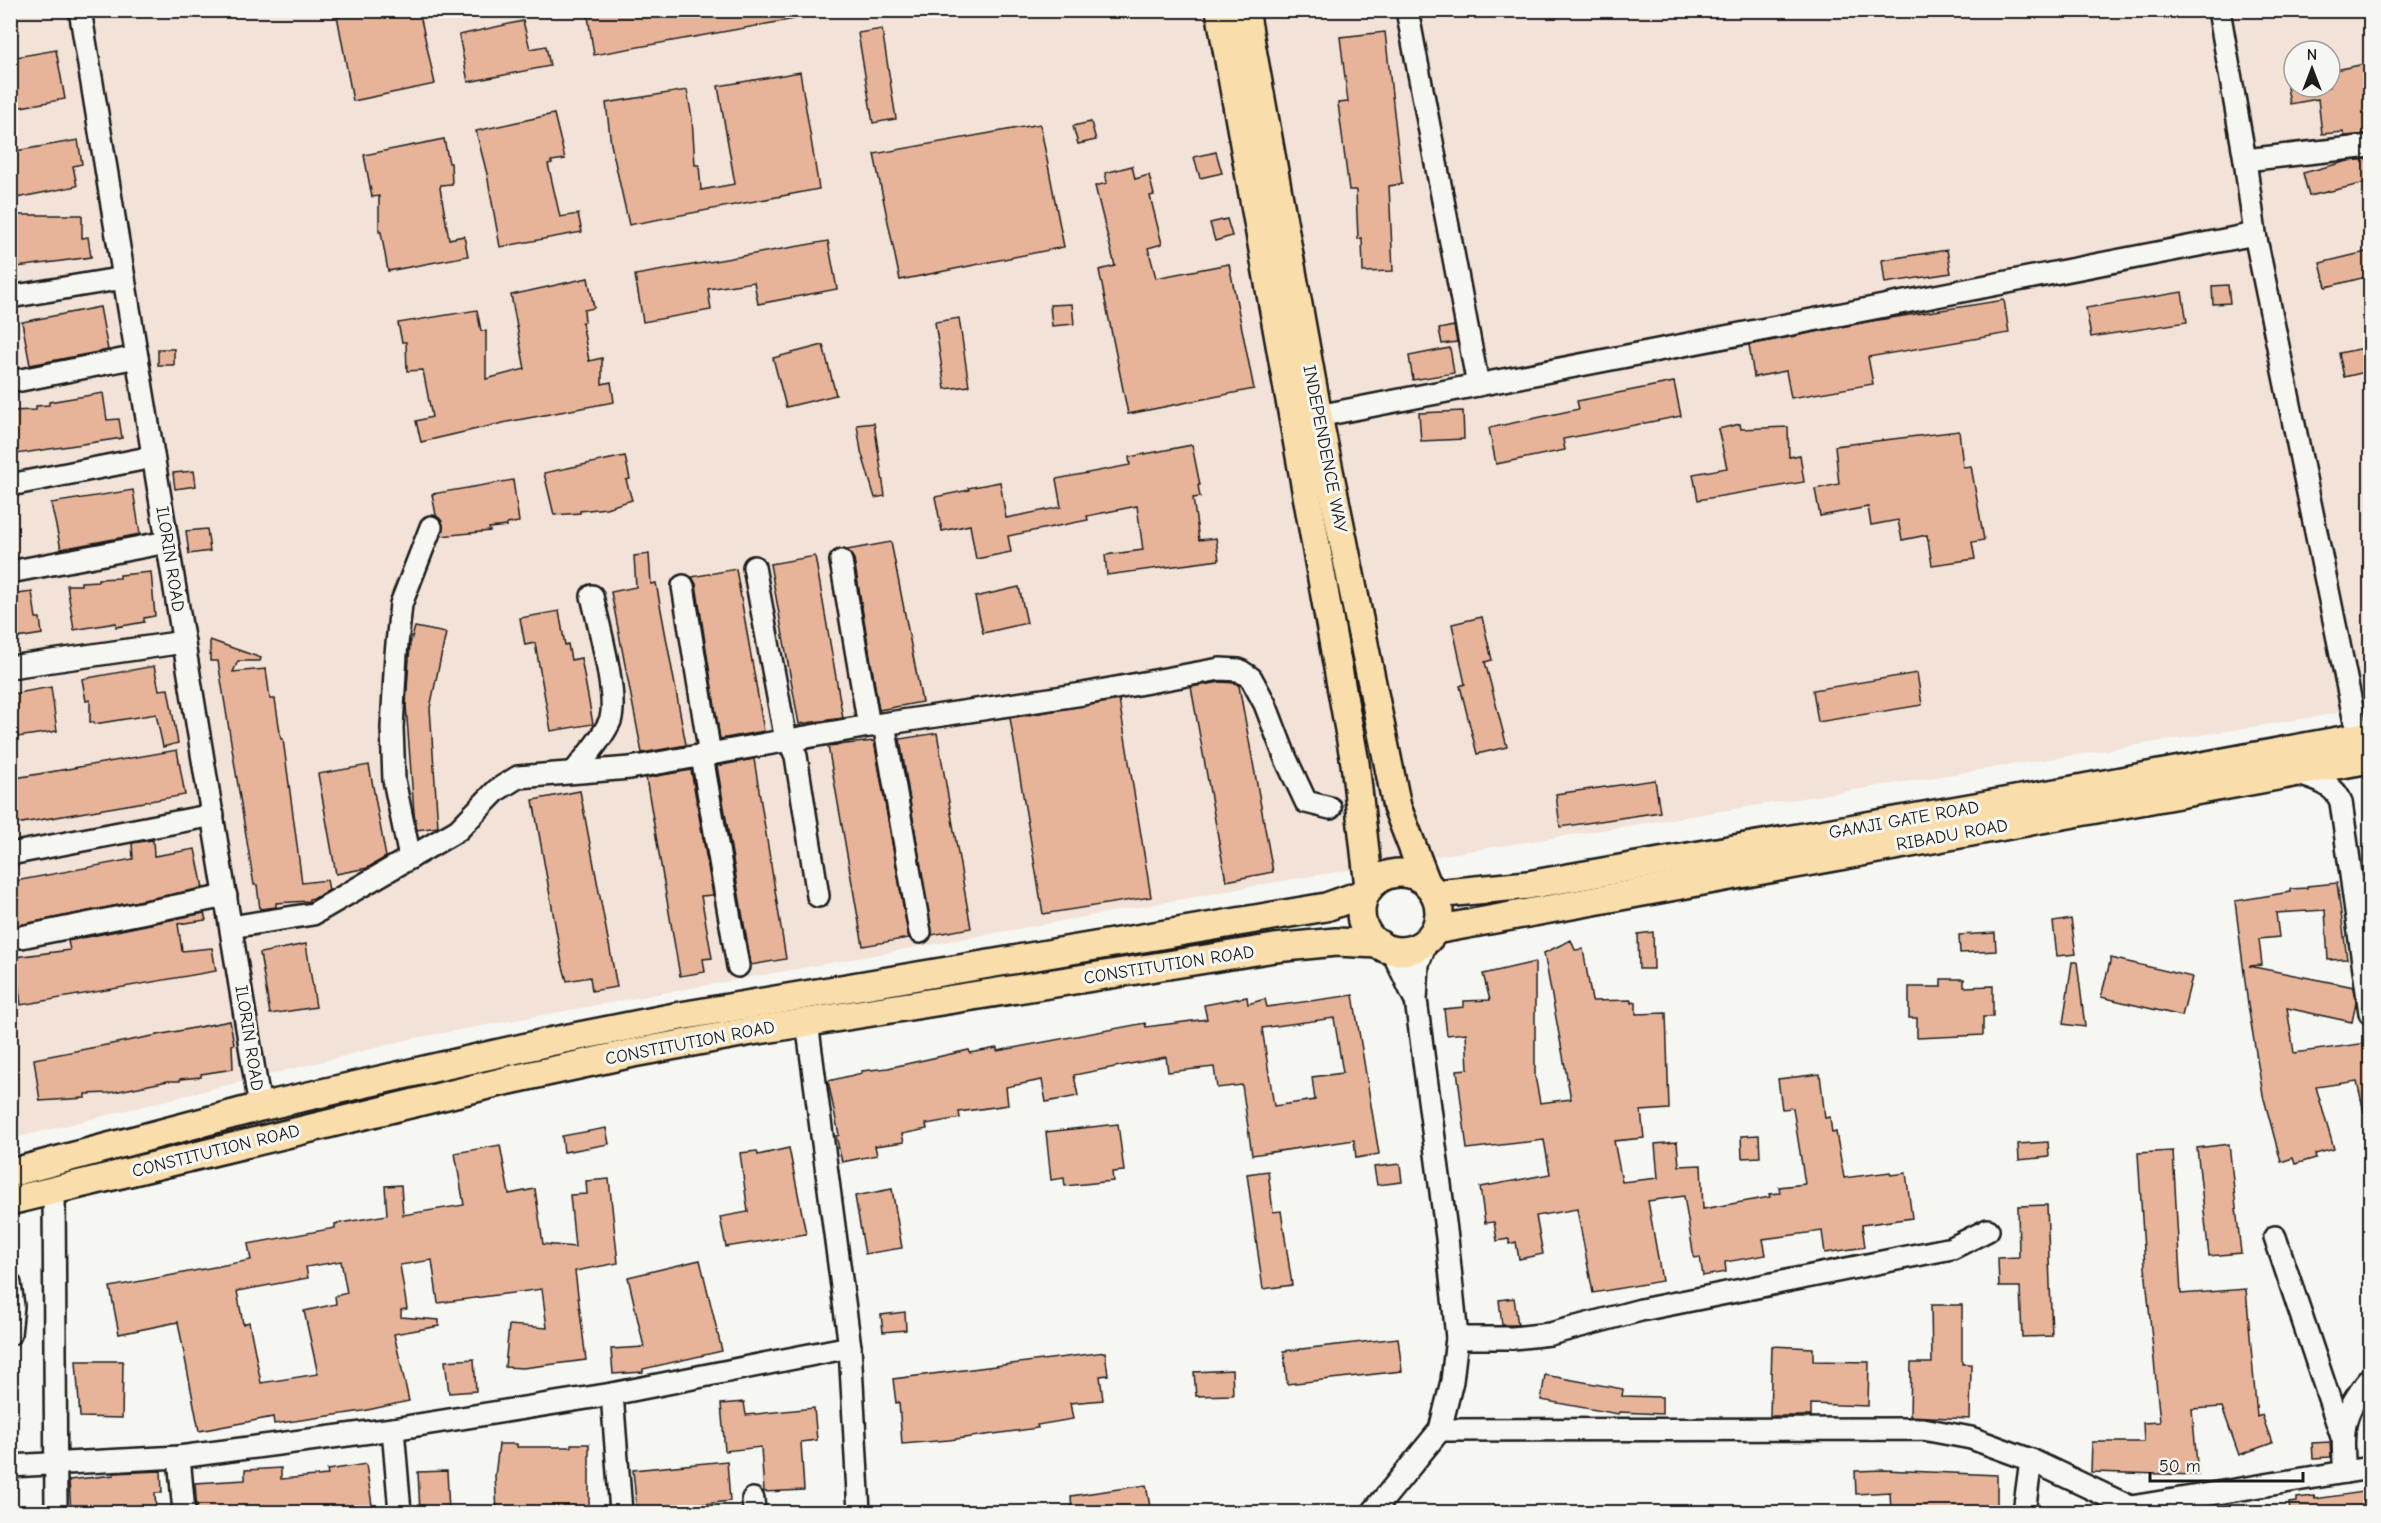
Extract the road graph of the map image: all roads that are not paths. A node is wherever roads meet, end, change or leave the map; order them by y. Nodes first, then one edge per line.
1 (80, 10) edge
2 (1220, 10) edge
3 (1245, 10) edge
4 (1407, 10) edge
5 (2219, 10) edge
6 (2370, 146) edge
7 (2245, 160) junction
8 (2255, 234) junction
9 (124, 278) junction
10 (10, 297) edge
11 (137, 357) junction
12 (21, 380) dead end
13 (1478, 385) junction
14 (1318, 417) junction
15 (153, 457) junction
16 (10, 485) edge
17 (431, 527) dead end
18 (168, 542) junction
19 (841, 561) dead end
20 (754, 567) dead end
21 (10, 572) edge
22 (682, 586) dead end
23 (592, 596) dead end
24 (184, 642) junction
25 (10, 667) edge
26 (877, 725) junction
27 (786, 740) junction
28 (2366, 744) edge
29 (706, 755) junction
30 (575, 771) junction
31 (2295, 773) junction
32 (1330, 808) dead end
33 (213, 815) junction
34 (10, 854) edge
35 (410, 858) junction
36 (1430, 888) junction
37 (1367, 890) junction
38 (226, 896) junction
39 (818, 896) dead end
40 (231, 927) junction
41 (920, 932) dead end
42 (1431, 935) junction
43 (21, 937) dead end
44 (1385, 947) junction
45 (738, 966) dead end
46 (1416, 1000) junction
47 (2370, 1013) edge
48 (807, 1022) junction
49 (260, 1107) junction
50 (10, 1173) edge
51 (54, 1190) junction
52 (10, 1201) edge
53 (1988, 1230) dead end
54 (2275, 1237) dead end
55 (10, 1284) edge
56 (10, 1334) edge
57 (1457, 1338) junction
58 (850, 1347) junction
59 (2370, 1378) edge
60 (612, 1394) junction
61 (393, 1429) junction
62 (1440, 1430) junction
63 (2342, 1437) junction
64 (179, 1457) junction
65 (2031, 1460) junction
66 (54, 1465) junction
67 (10, 1466) edge
68 (2370, 1468) edge
69 (2345, 1472) junction
70 (2136, 1510) edge
71 (56, 1512) edge
72 (184, 1512) edge
73 (400, 1512) edge
74 (621, 1512) edge
75 (859, 1512) edge
76 (1373, 1512) edge
77 (2024, 1512) edge

1 - 9 street, ILORIN ROAD
2 - 37 main road, INDEPENDENCE WAY
3 - 14 main road, INDEPENDENCE WAY
4 - 13 street
5 - 7 street
6 - 7 street
7 - 8 street
8 - 13 street
8 - 28 street
9 - 10 street
9 - 11 street, ILORIN ROAD
11 - 12 street
11 - 15 street, ILORIN ROAD
13 - 14 street
14 - 36 main road, INDEPENDENCE WAY
15 - 16 street
15 - 18 street, ILORIN ROAD
17 - 35 street
18 - 21 street
18 - 24 street, ILORIN ROAD
19 - 26 street
20 - 27 street
22 - 29 street
23 - 30 street
24 - 25 street
24 - 33 street, ILORIN ROAD
26 - 27 street
26 - 32 street
26 - 41 street
27 - 29 street
27 - 39 street
28 - 31 main road, RIBADU ROAD
28 - 36 main road, GAMJI GATE ROAD
29 - 30 street
29 - 45 street
30 - 35 street
31 - 42 main road, RIBADU ROAD
31 - 47 street
33 - 34 street
33 - 38 street, ILORIN ROAD
35 - 40 street
36 - 37 main road
36 - 42 main road
37 - 44 main road
37 - 49 main road, CONSTITUTION ROAD
38 - 40 street, ILORIN ROAD
38 - 43 street
40 - 49 street, ILORIN ROAD
42 - 44 main road
42 - 46 street
44 - 46 street
44 - 48 main road, CONSTITUTION ROAD
46 - 57 street
48 - 51 main road, CONSTITUTION ROAD
48 - 58 street
49 - 50 main road, CONSTITUTION ROAD
51 - 52 main road, CONSTITUTION ROAD
51 - 66 street
53 - 57 street
54 - 63 street
55 - 56 street
57 - 62 street
58 - 60 street
58 - 75 street
59 - 63 street
60 - 61 street
60 - 74 street
61 - 64 street
61 - 73 street
62 - 65 street
62 - 76 street
63 - 69 street
64 - 66 street
64 - 72 street
65 - 70 street
65 - 77 street
66 - 67 street
66 - 71 street
68 - 69 street
69 - 70 street

